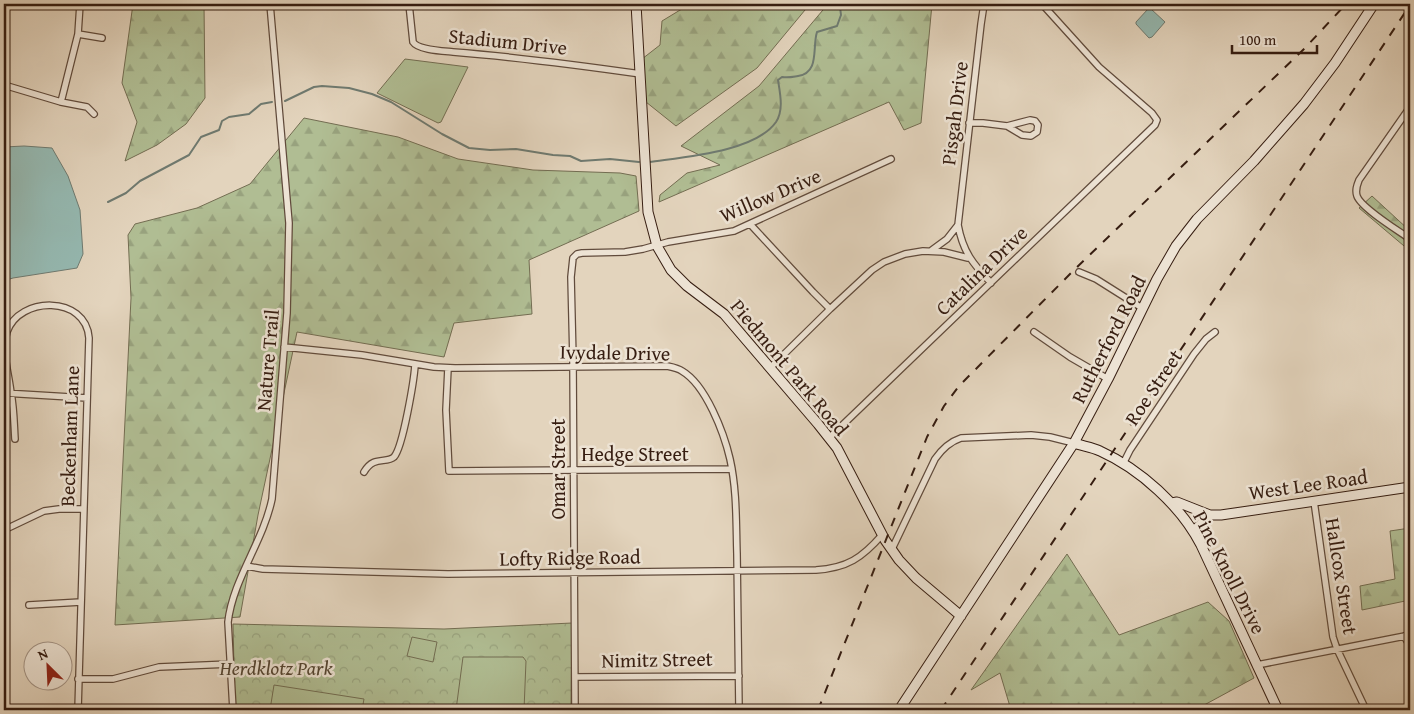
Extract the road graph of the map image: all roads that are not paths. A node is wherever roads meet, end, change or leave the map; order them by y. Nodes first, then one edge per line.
1 (7, 4) edge
2 (80, 4) edge
3 (270, 4) edge
4 (409, 4) edge
5 (636, 4) edge
6 (984, 4) edge
7 (1042, 4) edge
8 (1374, 4) edge
9 (4, 24) edge
10 (78, 34) junction
11 (102, 38) dead end
12 (641, 74) junction
13 (4, 84) edge
14 (61, 102) junction
15 (1410, 107) edge
16 (94, 114) dead end
17 (969, 123) junction
18 (1006, 126) junction
19 (891, 159) dead end
20 (750, 224) junction
21 (958, 226) junction
22 (1410, 239) edge
23 (657, 246) junction
24 (932, 250) junction
25 (573, 258) joint
26 (968, 258) junction
27 (1079, 272) dead end
28 (992, 283) junction
29 (830, 308) junction
30 (1142, 308) junction
31 (1034, 332) dead end
32 (1215, 332) dead end
33 (284, 347) junction
34 (415, 365) junction
35 (573, 367) junction
36 (448, 368) junction
37 (770, 368) junction
38 (1108, 379) junction
39 (4, 393) edge
40 (12, 394) junction
41 (87, 398) junction
42 (829, 438) junction
43 (15, 439) dead end
44 (1074, 443) junction
45 (1123, 464) junction
46 (574, 469) junction
47 (732, 469) junction
48 (364, 472) dead end
49 (1410, 487) edge
50 (1314, 501) junction
51 (1172, 504) junction
52 (83, 509) junction
53 (1210, 515) junction
54 (4, 530) edge
55 (1194, 531) junction
56 (882, 535) junction
57 (892, 549) junction
58 (246, 566) junction
59 (737, 571) junction
60 (574, 572) junction
61 (81, 602) junction
62 (29, 605) dead end
63 (961, 616) junction
64 (1407, 635) edge
65 (1410, 646) edge
66 (1337, 649) junction
67 (230, 664) junction
68 (1257, 665) junction
69 (575, 676) junction
70 (738, 676) junction
71 (78, 678) junction
72 (78, 710) edge
73 (233, 710) edge
74 (575, 710) edge
75 (739, 710) edge
76 (899, 710) edge
77 (1278, 710) edge
78 (1366, 710) edge

1 - 9 street
2 - 10 street
3 - 33 street, Nature Trail
4 - 12 street, Stadium Drive
5 - 12 street, Piedmont Park Road
6 - 17 street, Pisgah Drive
7 - 28 street, Catalina Drive
8 - 30 street, Rutherford Road
10 - 11 street
10 - 14 street
12 - 23 street, Piedmont Park Road
13 - 14 street
14 - 16 street
15 - 22 street
17 - 18 street
17 - 21 street, Pisgah Drive
18 - 18 street
19 - 20 street, Willow Drive
20 - 23 street, Willow Drive
20 - 29 street
21 - 24 street
21 - 26 street, Pisgah Drive
23 - 25 street, Willow Drive
23 - 37 street, Piedmont Park Road
24 - 26 street
24 - 29 street
25 - 35 street, Omar Street
26 - 28 street, Pisgah Drive
27 - 30 street
28 - 42 street, Catalina Drive
29 - 37 street
30 - 38 street, Rutherford Road
31 - 38 street
32 - 45 street, Roe Street
33 - 34 street, Ivydale Drive
33 - 58 street, Nature Trail
34 - 36 street, Ivydale Drive
34 - 48 street
35 - 36 street, Ivydale Drive
35 - 46 street, Omar Street
35 - 47 street, Ivydale Drive
36 - 46 street, Hedge Street
37 - 42 street, Piedmont Park Road
38 - 44 street, Rutherford Road
39 - 40 street
40 - 41 street
40 - 41 street, Beckenham Lane
40 - 43 street, Beckenham Lane
41 - 52 street, Beckenham Lane
42 - 56 street, Piedmont Park Road
44 - 45 street, Pine Knoll Drive
44 - 57 street
44 - 63 street, Rutherford Road
45 - 51 street, Pine Knoll Drive
46 - 47 street, Hedge Street
46 - 60 street, Omar Street
47 - 59 street, Ivydale Drive
49 - 50 street, West Lee Road
50 - 53 street, West Lee Road
50 - 66 street, Hallcox Street
51 - 53 street, West Lee Road
51 - 55 street, Pine Knoll Drive
52 - 54 street
52 - 61 street, Beckenham Lane
53 - 55 street
55 - 68 street, Pine Knoll Drive
56 - 57 street, Piedmont Park Road
56 - 59 street, Lofty Ridge Road
57 - 63 street, Piedmont Park Road
58 - 60 street, Lofty Ridge Road
58 - 67 street, Nature Trail
59 - 60 street, Lofty Ridge Road
59 - 70 street, Ivydale Drive
60 - 69 street, Omar Street
61 - 62 street
61 - 71 street, Beckenham Lane
63 - 76 street, Rutherford Road
64 - 65 street
64 - 66 street
66 - 68 street
66 - 78 street, Hallcox Street
67 - 71 street
67 - 73 street, Nature Trail
68 - 77 street, Pine Knoll Drive
69 - 70 street, Nimitz Street
69 - 74 street, Omar Street
70 - 75 street, Ivydale Drive
71 - 72 street, Beckenham Lane

